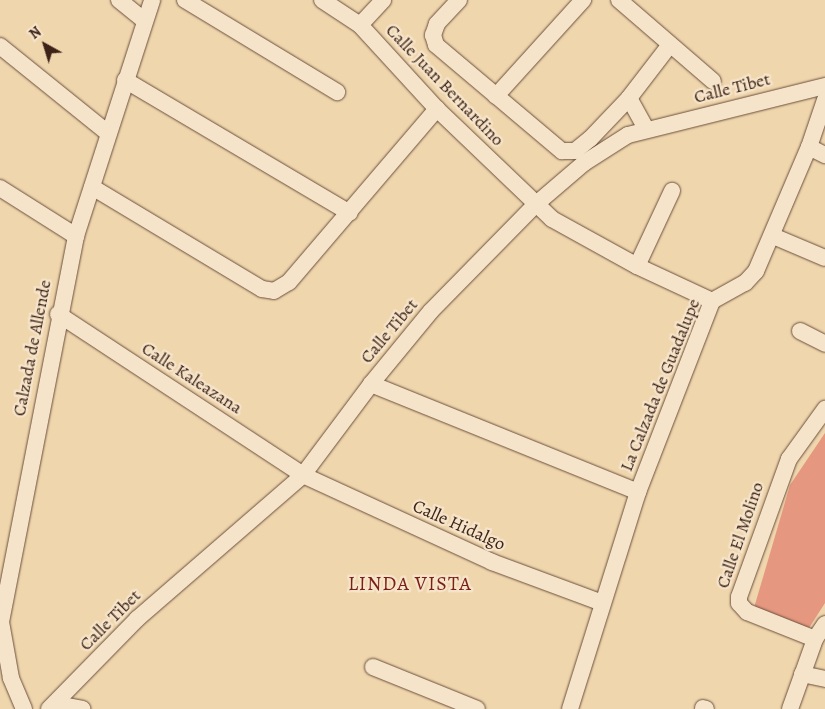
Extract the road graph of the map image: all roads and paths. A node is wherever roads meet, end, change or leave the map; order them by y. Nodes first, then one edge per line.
1 (119, 0) edge
2 (152, 0) edge
3 (184, 0) edge
4 (322, 0) edge
5 (383, 0) edge
6 (459, 0) edge
7 (583, 0) edge
8 (619, 0) edge
9 (145, 21) junction
10 (360, 26) junction
11 (0, 46) edge
12 (669, 46) junction
13 (125, 80) junction
14 (712, 81) dead end
15 (825, 86) edge
16 (337, 92) dead end
17 (496, 96) junction
18 (630, 98) junction
19 (825, 100) edge
20 (437, 109) junction
21 (646, 130) junction
22 (108, 133) junction
23 (809, 147) junction
24 (825, 155) edge
25 (92, 187) junction
26 (0, 188) edge
27 (672, 191) dead end
28 (535, 205) junction
29 (350, 214) junction
30 (76, 236) junction
31 (773, 236) junction
32 (825, 258) edge
33 (637, 266) junction
34 (712, 301) junction
35 (58, 314) junction
36 (800, 332) dead end
37 (825, 344) edge
38 (371, 384) junction
39 (825, 409) edge
40 (303, 475) junction
41 (638, 492) junction
42 (602, 603) junction
43 (825, 624) edge
44 (815, 639) junction
45 (373, 667) dead end
46 (802, 674) junction
47 (825, 679) edge
48 (53, 707) edge
49 (24, 709) edge
50 (83, 709) edge
51 (477, 709) edge
52 (570, 709) edge
53 (790, 709) edge

1 - 9 street
2 - 9 street, Calzada de Allende
3 - 16 street
4 - 10 street, Calle Juan Bernardino
5 - 10 street
6 - 17 street
7 - 17 street
8 - 12 street
9 - 13 street, Calzada de Allende
10 - 20 street, Calle Juan Bernardino
11 - 22 street
12 - 14 street
12 - 18 street
13 - 22 street, Calzada de Allende
13 - 29 street
15 - 21 street, Calle Tibet
17 - 18 street
18 - 21 street
19 - 23 street, La Calzada de Guadalupe
20 - 28 street, Calle Juan Bernardino
20 - 29 street
21 - 28 street, Calle Tibet
22 - 25 street, Calzada de Allende
23 - 24 street
23 - 31 street, La Calzada de Guadalupe
25 - 29 street
25 - 30 street, Calzada de Allende
26 - 30 street
27 - 33 street
28 - 33 street, Calle Juan Bernardino
28 - 38 street, Calle Tibet
30 - 35 street, Calzada de Allende
31 - 32 street
31 - 34 street, La Calzada de Guadalupe
33 - 34 street, Calle Juan Bernardino
34 - 41 street, La Calzada de Guadalupe
35 - 40 street, Calle Kaleazana
35 - 49 street, Calzada de Allende
36 - 37 street
38 - 40 street, Calle Tibet
38 - 41 street
39 - 44 street, Calle El Molino
40 - 42 street, Calle Hidalgo
40 - 48 street, Calle Tibet
41 - 42 street, La Calzada de Guadalupe
42 - 52 street, La Calzada de Guadalupe
43 - 44 street
44 - 46 street
45 - 51 street
46 - 47 street
46 - 53 street
48 - 50 street

